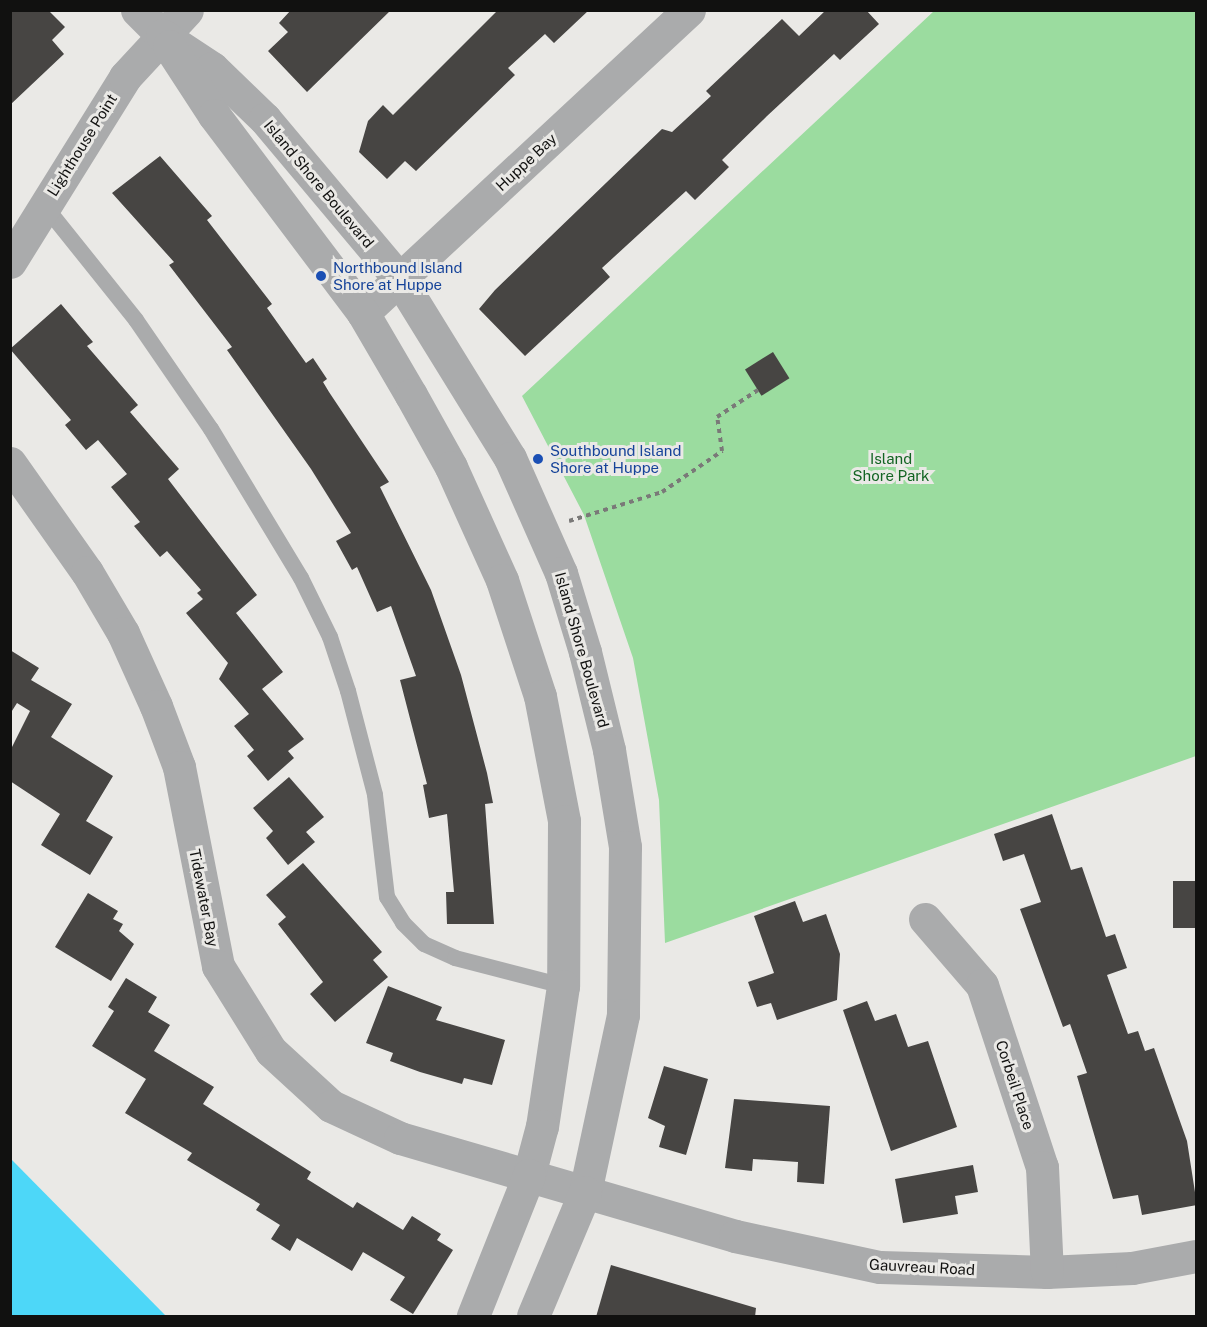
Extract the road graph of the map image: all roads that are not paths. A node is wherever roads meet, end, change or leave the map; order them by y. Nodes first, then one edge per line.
1 (137, 10) edge
2 (187, 10) edge
3 (689, 10) edge
4 (162, 35) junction
5 (44, 205) junction
6 (10, 262) edge
7 (400, 280) junction
8 (363, 313) junction
9 (10, 463) edge
10 (926, 919) dead end
11 (563, 986) junction
12 (529, 1175) junction
13 (585, 1192) junction
14 (1196, 1258) edge
15 (1047, 1272) junction
16 (474, 1317) edge
17 (533, 1317) edge

1 - 4 street, Island Shore Boulevard
2 - 4 street
3 - 7 street, Huppe Bay
4 - 5 street, Lighthouse Point
4 - 7 street, Island Shore Boulevard
4 - 8 street, Island Shore Boulevard
5 - 6 street, Lighthouse Point
5 - 11 lane
7 - 8 street, Huppe Bay
7 - 13 street, Island Shore Boulevard
8 - 11 street, Island Shore Boulevard
9 - 12 street, Tidewater Bay
10 - 15 street, Corbeil Place
11 - 12 street, Island Shore Boulevard
12 - 13 street, Tidewater Bay
12 - 16 street, Island Shore Boulevard
13 - 15 street, Gauvreau Road
13 - 17 street, Island Shore Boulevard
14 - 15 street, Gauvreau Road

